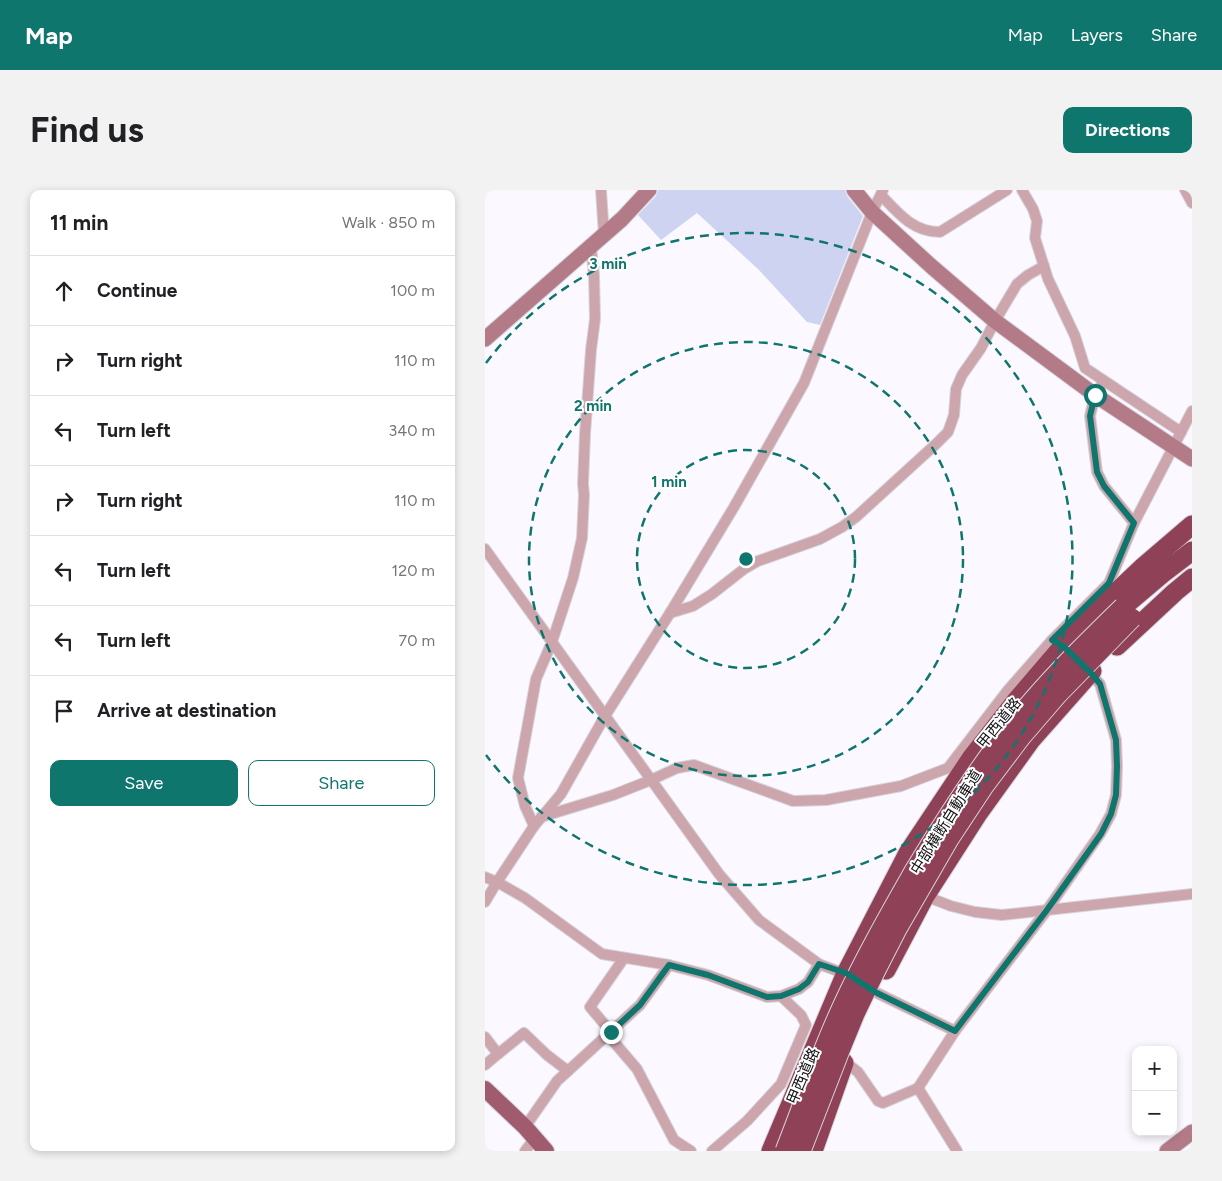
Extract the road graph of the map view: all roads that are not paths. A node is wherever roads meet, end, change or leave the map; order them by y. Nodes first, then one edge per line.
1 (601, 190) edge
2 (649, 190) edge
3 (854, 190) edge
4 (1007, 190) edge
5 (1185, 190) edge
6 (1024, 191) edge
7 (882, 192) edge
8 (1192, 203) edge
9 (873, 212) junction
10 (604, 235) junction
11 (591, 247) junction
12 (1044, 266) junction
13 (995, 321) junction
14 (485, 339) edge
15 (1104, 381) junction
16 (1095, 395) junction
17 (1192, 410) edge
18 (1181, 432) junction
19 (1173, 446) junction
20 (1192, 459) edge
21 (1134, 523) junction
22 (1192, 526) edge
23 (485, 549) edge
24 (1192, 551) edge
25 (1192, 566) edge
26 (1192, 578) edge
27 (670, 613) junction
28 (552, 642) junction
29 (1057, 643) junction
30 (1090, 672) junction
31 (605, 716) junction
32 (651, 780) junction
33 (541, 817) junction
34 (533, 826) junction
35 (485, 877) edge
36 (497, 882) junction
37 (1192, 894) edge
38 (925, 896) junction
39 (485, 902) edge
40 (1047, 910) junction
41 (624, 958) junction
42 (819, 964) junction
43 (669, 965) junction
44 (846, 973) junction
45 (875, 992) junction
46 (781, 996) junction
47 (955, 1031) junction
48 (610, 1033) junction
49 (485, 1037) edge
50 (498, 1054) junction
51 (845, 1062) junction
52 (485, 1065) edge
53 (568, 1070) junction
54 (919, 1088) junction
55 (485, 1089) edge
56 (1192, 1132) edge
57 (528, 1139) edge
58 (546, 1151) edge
59 (691, 1151) edge
60 (712, 1151) edge
61 (771, 1151) edge
62 (785, 1151) edge
63 (801, 1151) edge
64 (813, 1151) edge
65 (957, 1151) edge
66 (1167, 1151) edge

1 - 10 street
2 - 10 street
3 - 9 street
4 - 7 street
5 - 8 street
6 - 12 street
7 - 9 street
9 - 13 street
9 - 27 street
10 - 11 street
11 - 14 street
11 - 28 street
12 - 13 street
12 - 15 street
13 - 16 street
13 - 27 street
15 - 16 street
15 - 18 street
16 - 19 street
16 - 21 street
17 - 18 street
18 - 19 street
19 - 20 street
19 - 21 street
21 - 29 street
22 - 29 highway, 甲西道路
23 - 28 street
24 - 62 highway, 中部横断自動車道, bridge
25 - 63 highway, 中部横断自動車道, bridge
26 - 30 highway
27 - 31 street
28 - 31 street
28 - 34 street
29 - 30 street
29 - 32 street
29 - 44 highway, 甲西道路
30 - 38 highway
30 - 40 street
31 - 32 street
31 - 33 street
32 - 33 street
32 - 42 street
33 - 34 street
34 - 36 street
35 - 36 street
36 - 39 street
36 - 41 street
37 - 40 street
38 - 40 street
38 - 45 highway
40 - 47 street
41 - 43 street
41 - 48 street
42 - 44 street
42 - 46 street
43 - 46 street
43 - 48 street
44 - 45 street
44 - 61 highway, 甲西道路
45 - 47 street
45 - 51 highway
46 - 60 street
47 - 54 street
48 - 53 street
48 - 59 street
49 - 50 street
50 - 52 street
50 - 53 street
51 - 54 street
51 - 64 highway
53 - 57 street
54 - 65 street
55 - 57 main road
56 - 66 street
57 - 58 main road

